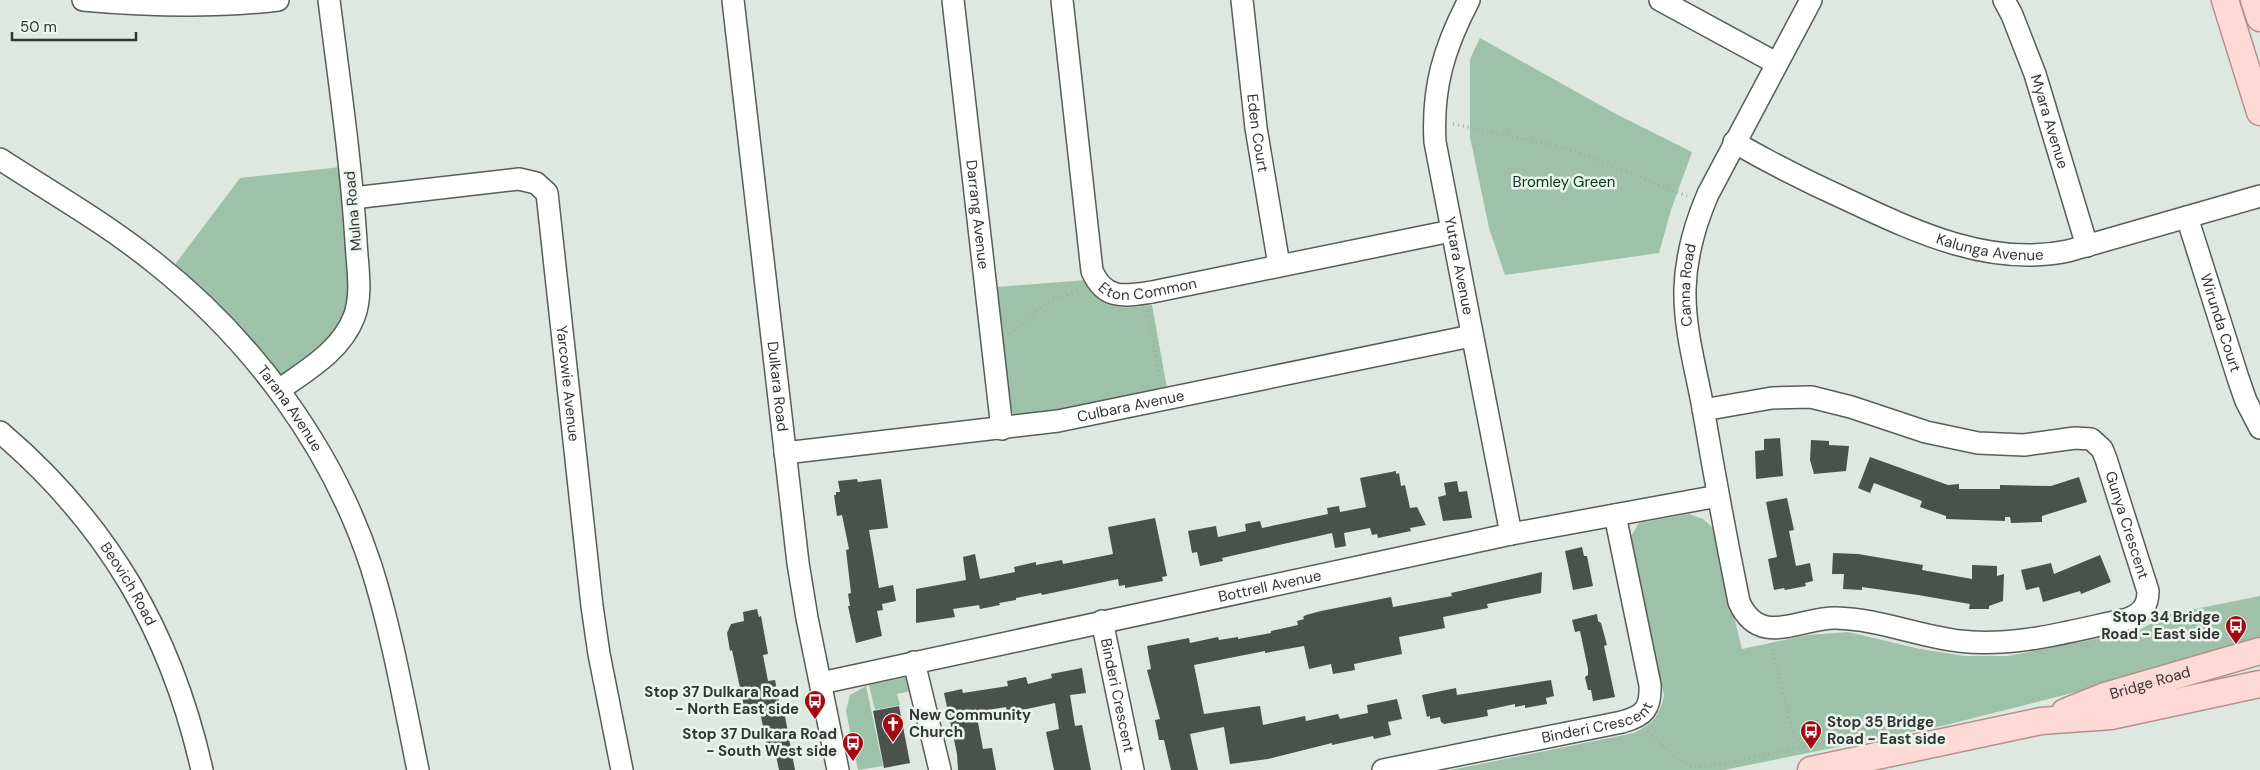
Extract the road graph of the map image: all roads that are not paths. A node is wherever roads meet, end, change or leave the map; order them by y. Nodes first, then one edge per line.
1 (83, 0) edge
2 (278, 0) edge
3 (329, 0) edge
4 (734, 0) edge
5 (954, 0) edge
6 (1062, 0) edge
7 (1242, 0) edge
8 (1470, 0) edge
9 (1660, 0) edge
10 (1811, 0) edge
11 (2004, 0) edge
12 (2225, 0) edge
13 (2254, 0) edge
14 (2260, 18) edge
15 (1776, 64) junction
16 (2260, 112) edge
17 (1734, 142) junction
18 (0, 159) edge
19 (2260, 196) edge
20 (353, 198) junction
21 (2188, 217) junction
22 (1451, 231) junction
23 (2087, 246) junction
24 (1279, 265) junction
25 (1472, 336) junction
26 (279, 390) junction
27 (1703, 410) junction
28 (2260, 428) edge
29 (1002, 429) junction
30 (0, 432) edge
31 (785, 453) junction
32 (1718, 496) junction
33 (1615, 515) junction
34 (1511, 534) junction
35 (1102, 621) junction
36 (1758, 624) joint
37 (2260, 651) edge
38 (914, 662) junction
39 (2260, 675) edge
40 (821, 682) junction
41 (2260, 684) edge
42 (2206, 696) junction
43 (2035, 711) junction
44 (1808, 759) edge
45 (202, 770) edge
46 (418, 770) edge
47 (622, 770) edge
48 (838, 770) edge
49 (940, 770) edge
50 (1133, 770) edge
51 (1383, 770) edge

1 - 2 street
3 - 20 street, Mulna Road
4 - 31 street, Dulkara Road
5 - 29 street, Darrang Avenue
6 - 24 street, Eton Common
7 - 24 street, Eden Court
8 - 22 street, Yutara Avenue
9 - 15 street
10 - 15 street, Canna Road
11 - 23 street, Myara Avenue
12 - 16 main road
13 - 14 main road
15 - 17 street, Canna Road
17 - 23 street, Kalunga Avenue
17 - 27 street, Canna Road
18 - 26 street, Tarana Avenue
19 - 21 street, Kalunga Avenue
20 - 26 street, Mulna Road
20 - 47 street, Yarcowie Avenue
21 - 23 street, Kalunga Avenue
21 - 28 street, Wirunda Court
22 - 24 street, Eton Common
22 - 25 street, Yutara Avenue
25 - 29 street, Culbara Avenue
25 - 34 street, Yutara Avenue
26 - 46 street, Tarana Avenue
27 - 32 street, Canna Road
27 - 36 street, Gunya Crescent
29 - 31 street, Culbara Avenue
30 - 45 street, Beovich Road
31 - 40 street, Dulkara Road
32 - 33 street, Bottrell Avenue
32 - 36 street, Canna Road
33 - 34 street, Bottrell Avenue
33 - 51 street, Binderi Crescent
34 - 35 street, Bottrell Avenue
35 - 38 street, Bottrell Avenue
35 - 50 street, Binderi Crescent
37 - 43 main road, Bridge Road
38 - 40 street, Bottrell Avenue
38 - 49 street
39 - 42 main road
40 - 48 street, Dulkara Road
41 - 42 main road, Bridge Road
42 - 43 main road, Bridge Road
43 - 44 main road, Bridge Road

